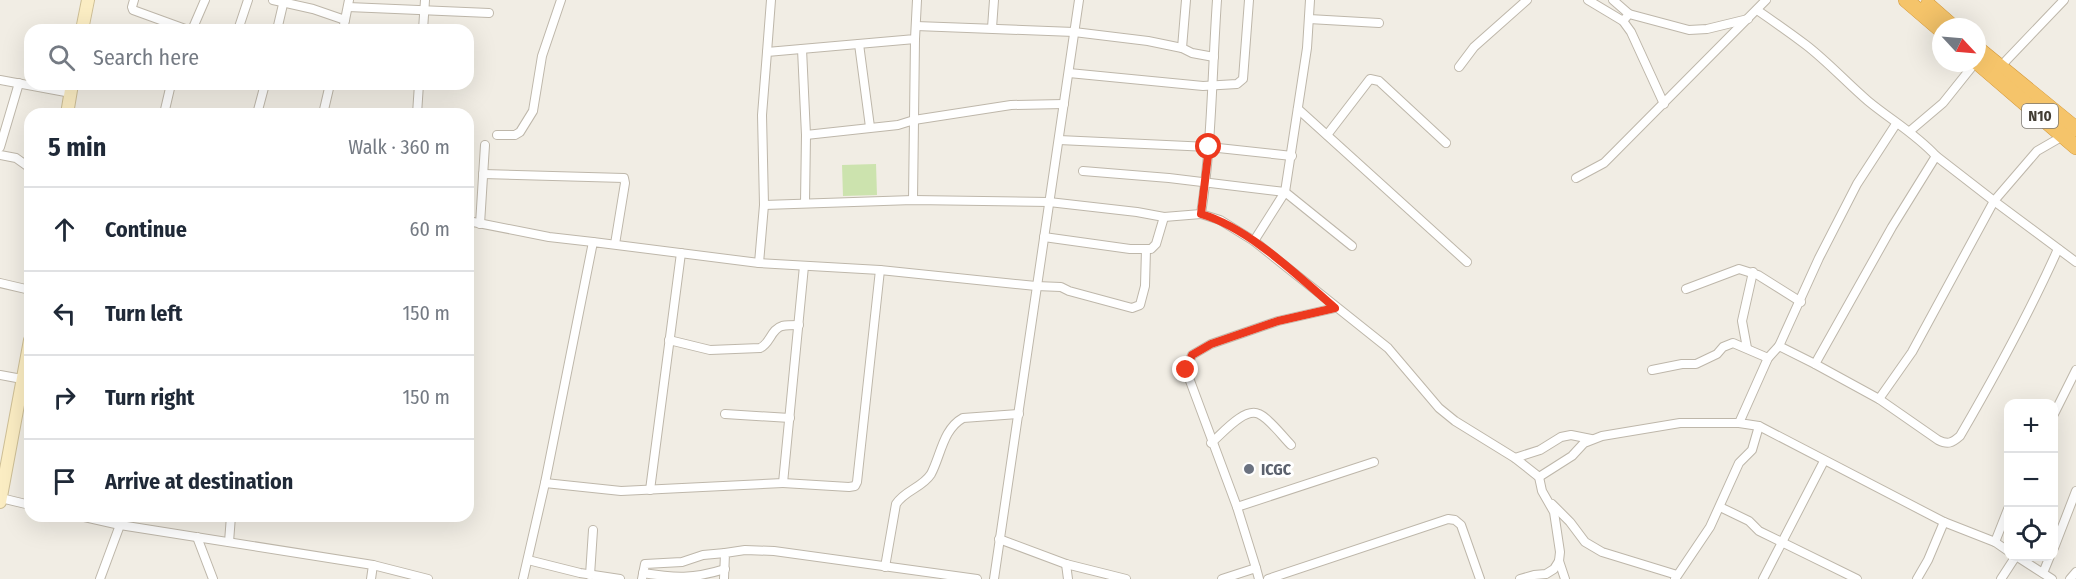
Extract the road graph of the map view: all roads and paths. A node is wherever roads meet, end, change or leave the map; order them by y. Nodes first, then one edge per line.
1 (88, 0) edge
2 (134, 0) edge
3 (205, 0) edge
4 (248, 0) edge
5 (273, 0) edge
6 (425, 0) edge
7 (561, 0) edge
8 (771, 0) edge
9 (917, 0) edge
10 (994, 0) edge
11 (1079, 0) edge
12 (1186, 0) edge
13 (1217, 0) edge
14 (1249, 0) edge
15 (1310, 0) edge
16 (1527, 0) edge
17 (1588, 0) edge
18 (1613, 0) edge
19 (1766, 0) edge
20 (1906, 0) edge
21 (1922, 0) edge
22 (2064, 0) edge
23 (284, 1) edge
24 (349, 4) edge
25 (1757, 10) junction
26 (424, 11) junction
27 (489, 13) dead end
28 (1626, 17) junction
29 (1943, 18) edge
30 (1309, 19) junction
31 (1748, 19) junction
32 (345, 20) junction
33 (1932, 22) edge
34 (1378, 23) dead end
35 (83, 24) edge
36 (173, 24) edge
37 (193, 24) edge
38 (240, 24) edge
39 (278, 24) edge
40 (344, 24) edge
41 (423, 24) edge
42 (916, 26) junction
43 (992, 28) junction
44 (1074, 32) junction
45 (915, 39) junction
46 (859, 44) junction
47 (1182, 48) junction
48 (802, 49) junction
49 (767, 52) junction
50 (1986, 55) edge
51 (1214, 57) junction
52 (2000, 67) junction
53 (1459, 68) dead end
54 (1986, 70) edge
55 (1968, 72) edge
56 (1069, 73) junction
57 (0, 80) edge
58 (19, 83) junction
59 (24, 83) edge
60 (1214, 86) junction
61 (72, 90) edge
62 (170, 90) edge
63 (263, 90) edge
64 (329, 90) edge
65 (419, 90) edge
66 (1064, 104) junction
67 (1664, 104) junction
68 (68, 108) edge
69 (165, 108) edge
70 (259, 108) edge
71 (324, 108) edge
72 (417, 108) edge
73 (1298, 109) junction
74 (914, 120) junction
75 (3, 122) edge
76 (1896, 124) junction
77 (870, 127) junction
78 (1910, 131) junction
79 (497, 135) dead end
80 (806, 135) junction
81 (1327, 135) junction
82 (1059, 140) junction
83 (2073, 140) edge
84 (1446, 143) dead end
85 (485, 144) dead end
86 (0, 147) edge
87 (1209, 147) junction
88 (0, 155) edge
89 (1292, 156) junction
90 (1936, 156) junction
91 (24, 164) edge
92 (1083, 171) dead end
93 (483, 174) junction
94 (1576, 178) dead end
95 (1205, 182) junction
96 (1285, 192) junction
97 (913, 200) junction
98 (1994, 201) junction
99 (1049, 202) junction
100 (805, 204) junction
101 (764, 205) junction
102 (1201, 214) junction
103 (1164, 217) junction
104 (474, 223) edge
105 (480, 224) junction
106 (1044, 237) junction
107 (1254, 241) junction
108 (594, 242) junction
109 (615, 244) junction
110 (1352, 246) dead end
111 (1146, 249) junction
112 (2058, 249) junction
113 (681, 253) junction
114 (1467, 262) dead end
115 (2076, 262) edge
116 (759, 263) junction
117 (804, 266) junction
118 (880, 270) junction
119 (1753, 272) junction
120 (0, 283) edge
121 (1036, 286) junction
122 (24, 289) edge
123 (1686, 289) dead end
124 (1800, 302) junction
125 (1335, 308) junction
126 (799, 325) junction
127 (669, 340) junction
128 (1779, 346) junction
129 (1747, 348) junction
130 (1768, 358) junction
131 (1815, 364) junction
132 (24, 370) edge
133 (1652, 370) dead end
134 (2076, 370) edge
135 (0, 375) edge
136 (22, 379) junction
137 (1879, 399) junction
138 (2058, 406) edge
139 (725, 414) dead end
140 (1019, 414) junction
141 (790, 418) junction
142 (1739, 423) junction
143 (1759, 426) junction
144 (1591, 439) junction
145 (1211, 443) junction
146 (1291, 445) dead end
147 (1515, 458) junction
148 (1824, 461) junction
149 (1374, 462) dead end
150 (3, 463) edge
151 (1539, 477) junction
152 (545, 483) junction
153 (783, 483) junction
154 (650, 490) junction
155 (2076, 491) edge
156 (1545, 497) junction
157 (0, 500) edge
158 (24, 504) edge
159 (1236, 507) junction
160 (1720, 507) junction
161 (2004, 519) edge
162 (107, 522) edge
163 (231, 522) edge
164 (1944, 522) junction
165 (120, 525) junction
166 (593, 530) dead end
167 (197, 537) junction
168 (2058, 538) edge
169 (999, 539) junction
170 (229, 542) junction
171 (1783, 542) junction
172 (1995, 542) junction
173 (2004, 548) edge
174 (725, 554) junction
175 (528, 560) junction
176 (1560, 561) junction
177 (2013, 561) edge
178 (2024, 561) edge
179 (2048, 561) edge
180 (1066, 564) junction
181 (374, 566) junction
182 (885, 567) junction
183 (1256, 568) junction
184 (2076, 572) edge
185 (2043, 573) junction
186 (724, 574) edge
187 (590, 575) junction
188 (642, 576) edge
189 (942, 577) edge
190 (1676, 577) edge
191 (100, 579) edge
192 (213, 579) edge
193 (371, 579) edge
194 (428, 579) edge
195 (523, 579) edge
196 (620, 579) edge
197 (977, 579) edge
198 (994, 579) edge
199 (1068, 579) edge
200 (1126, 579) edge
201 (1222, 579) edge
202 (1259, 579) edge
203 (1268, 579) edge
204 (1480, 579) edge
205 (1520, 579) edge
206 (1565, 579) edge
207 (1764, 579) edge
208 (1857, 579) edge
209 (1917, 579) edge
210 (2001, 579) edge
211 (2052, 579) edge
212 (2070, 579) edge

1 - 35 main road
2 - 36 street
3 - 37 street
4 - 38 street
5 - 23 street
6 - 26 street
7 - 79 street
8 - 49 street
9 - 42 street
10 - 43 street
11 - 44 street
12 - 47 street
13 - 51 street
14 - 60 street
15 - 30 street
16 - 53 street
17 - 28 street
18 - 28 street
19 - 25 street
20 - 33 highway
21 - 29 highway
22 - 52 street
23 - 32 street
23 - 39 street
24 - 26 street
24 - 32 street
25 - 31 street
25 - 76 street
26 - 27 street
26 - 41 street
28 - 31 street
28 - 67 street
30 - 34 street
30 - 73 street
31 - 67 street
32 - 40 street
42 - 43 street
42 - 45 street
43 - 44 street
44 - 47 street
44 - 56 street
45 - 46 street
45 - 74 street
46 - 48 street
46 - 77 street
47 - 51 street
48 - 49 street
48 - 80 street
49 - 101 street
50 - 52 highway, N10
51 - 60 street
52 - 83 highway, N10
54 - 83 highway, N10
55 - 78 street
56 - 60 street
56 - 66 street
57 - 58 street
58 - 59 street
58 - 75 street
60 - 87 street
61 - 68 main road
62 - 69 street
63 - 70 street
64 - 71 street
65 - 72 street
66 - 74 street
66 - 82 street
67 - 94 street
73 - 81 street
73 - 89 street
74 - 77 street
74 - 97 street
75 - 86 street
76 - 78 street
76 - 124 street
77 - 80 street
78 - 90 street
80 - 100 street
81 - 84 street
81 - 114 street
82 - 87 street
82 - 99 street
83 - 98 street
85 - 93 street
87 - 89 street
87 - 95 street
88 - 91 street
89 - 96 street
90 - 98 street
90 - 131 street
92 - 95 street
93 - 105 street
93 - 109 street
95 - 96 street
95 - 102 street
96 - 107 street
96 - 110 street
97 - 99 street
97 - 100 street
98 - 112 street
98 - 137 street
99 - 103 street
99 - 106 street
100 - 101 street
101 - 116 street
102 - 103 street
102 - 107 street
103 - 111 street
104 - 105 street
105 - 108 street
106 - 111 street
106 - 121 street
107 - 125 street
108 - 109 street
108 - 152 street
109 - 113 street
111 - 121 street
112 - 115 street
112 - 137 street
113 - 116 street
113 - 127 street
116 - 117 street
117 - 118 street
117 - 126 street
118 - 121 street
118 - 153 street
119 - 123 street
119 - 124 street
119 - 129 street
120 - 122 street
121 - 140 street
124 - 128 street
125 - 145 street
125 - 147 street
126 - 127 street
126 - 141 street
127 - 154 street
128 - 130 street
128 - 131 street
129 - 130 street
129 - 133 street
130 - 142 street
131 - 137 street
132 - 136 main road
134 - 138 street
135 - 136 street
136 - 150 main road
139 - 141 street
140 - 169 street
140 - 182 street
141 - 153 street
142 - 143 street
142 - 144 street
143 - 148 street
143 - 160 street
144 - 147 street
144 - 151 street
145 - 146 street
145 - 159 street
147 - 151 street
148 - 164 street
148 - 171 street
149 - 159 street
150 - 157 main road
151 - 156 street
152 - 154 street
152 - 175 street
153 - 154 street
155 - 168 street
156 - 176 street
156 - 190 street
157 - 158 street
159 - 183 street
160 - 171 street
160 - 190 street
161 - 172 street
162 - 165 street
163 - 170 street
164 - 172 street
164 - 209 street
165 - 167 street
165 - 191 street
166 - 187 street
167 - 170 street
167 - 192 street
169 - 180 street
169 - 198 street
170 - 181 street
171 - 207 street
171 - 208 street
172 - 173 street
174 - 182 street
174 - 186 street
174 - 188 street
175 - 187 street
175 - 195 street
176 - 205 street
176 - 206 street
177 - 210 street
178 - 185 street
179 - 185 street
180 - 199 street
180 - 200 street
181 - 193 street
181 - 194 street
182 - 189 street
183 - 201 street
183 - 202 street
184 - 212 street
185 - 211 street
186 - 188 street
187 - 196 street
189 - 197 street
203 - 204 street

